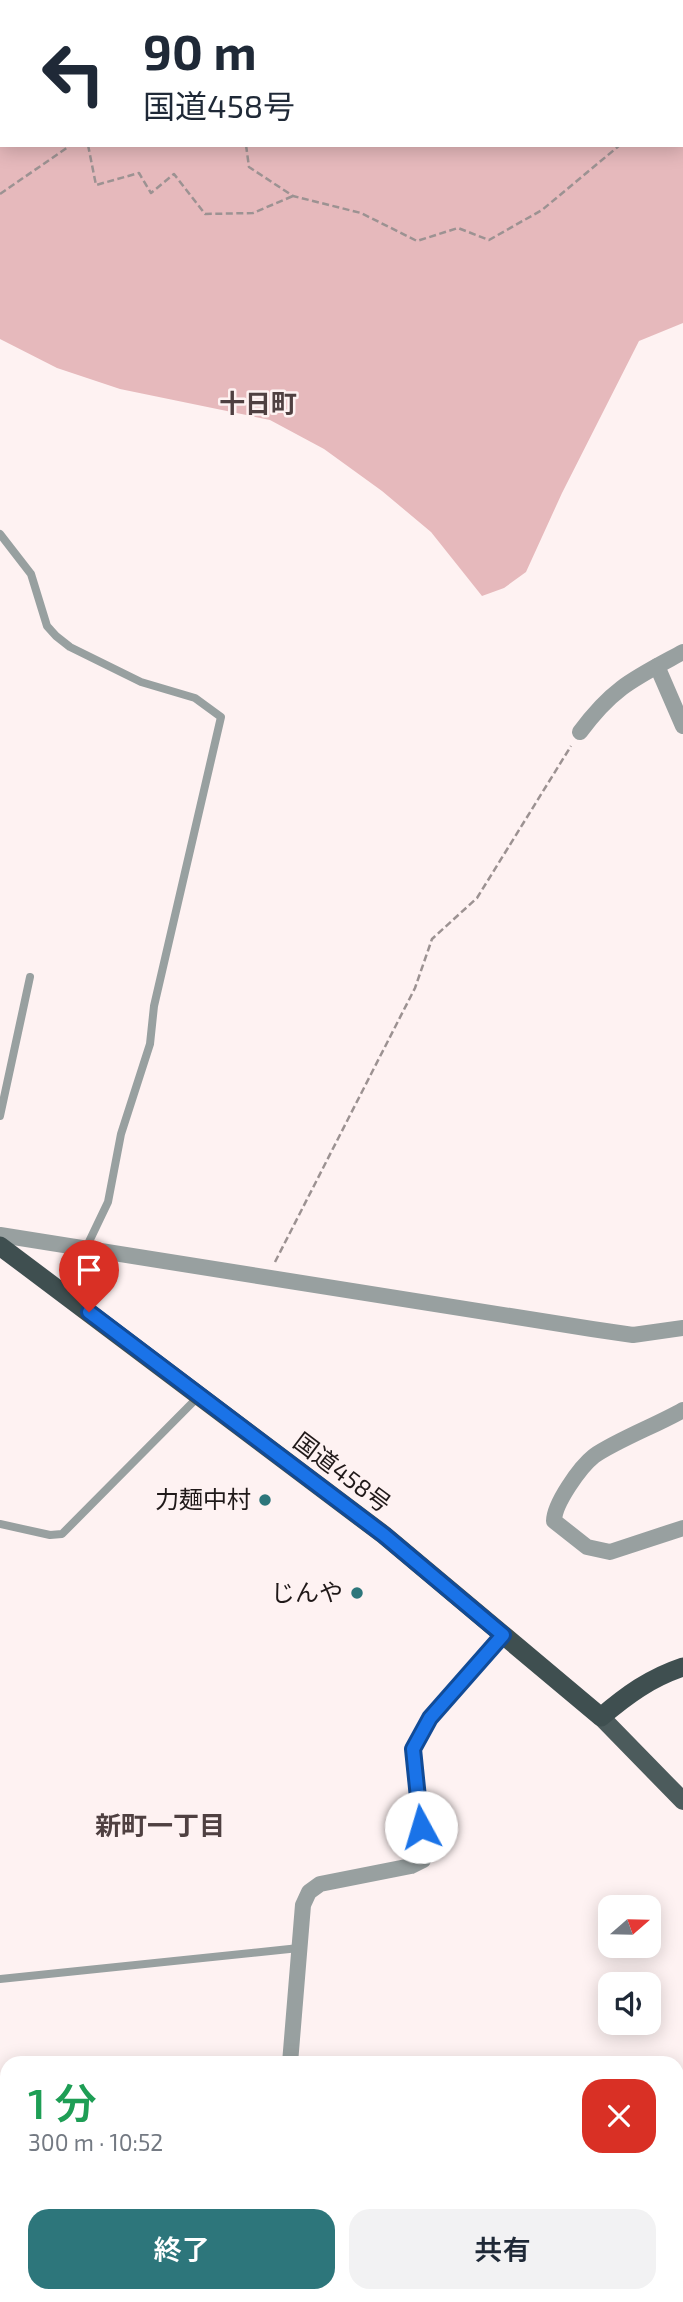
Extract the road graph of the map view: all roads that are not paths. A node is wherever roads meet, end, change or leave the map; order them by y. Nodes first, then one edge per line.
1 (0, 534) edge
2 (683, 652) edge
3 (657, 666) junction
4 (683, 726) edge
5 (580, 732) road end
6 (30, 977) dead end
7 (0, 1116) edge
8 (0, 1235) edge
9 (0, 1246) edge
10 (85, 1250) junction
11 (683, 1328) edge
12 (201, 1395) junction
13 (683, 1410) edge
14 (0, 1524) edge
15 (683, 1528) edge
16 (503, 1635) junction
17 (683, 1667) edge
18 (601, 1717) junction
19 (683, 1801) edge
20 (299, 1948) junction
21 (0, 1979) edge
22 (291, 2056) edge

1 - 10 lane
2 - 3 street
3 - 4 street
3 - 5 street
6 - 7 lane
8 - 10 street
9 - 12 highway, 国道458号
10 - 11 street
12 - 14 lane
12 - 16 highway, 国道458号
13 - 15 street
16 - 18 highway, 国道458号
16 - 20 street
17 - 18 highway
18 - 19 main road
20 - 21 lane
20 - 22 street

